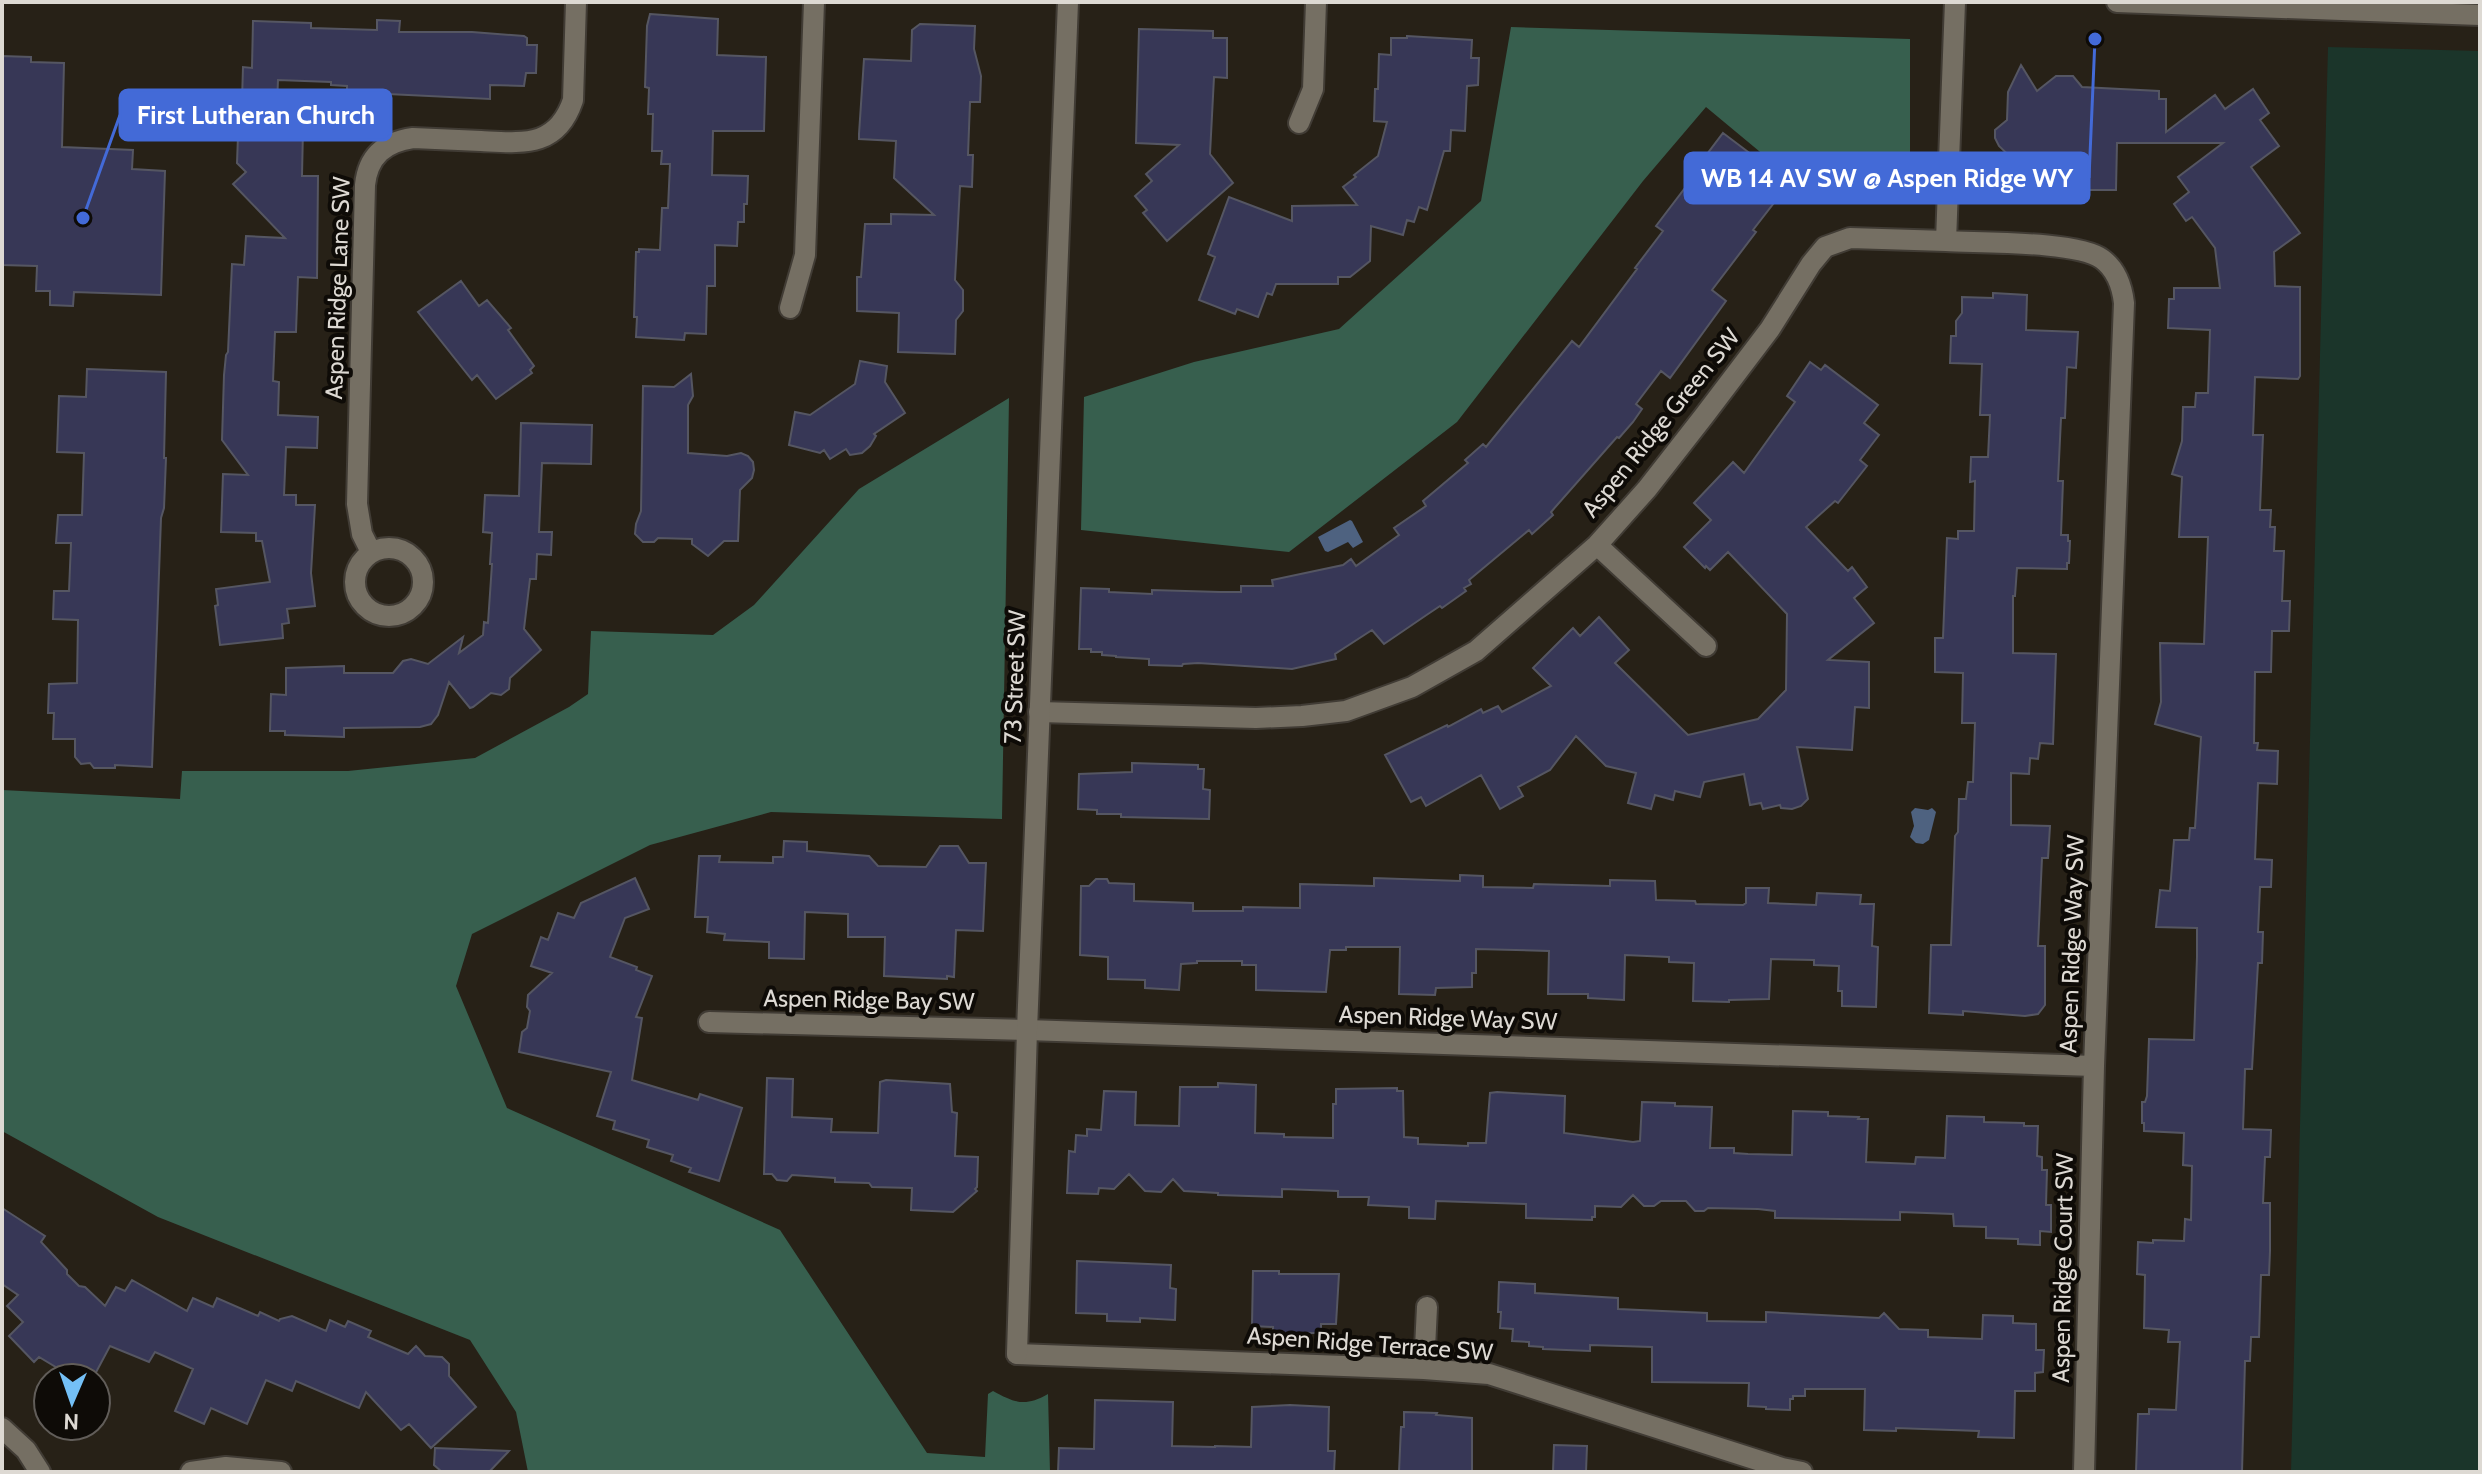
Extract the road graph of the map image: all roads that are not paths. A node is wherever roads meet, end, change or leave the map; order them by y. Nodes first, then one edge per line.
1 (576, 2) edge
2 (814, 2) edge
3 (1068, 2) edge
4 (1316, 2) edge
5 (1955, 2) edge
6 (2117, 2) edge
7 (2480, 15) edge
8 (1299, 123) dead end
9 (1946, 241) junction
10 (790, 308) dead end
11 (1597, 545) junction
12 (371, 552) dead end
13 (1706, 646) dead end
14 (1039, 712) junction
15 (709, 1022) dead end
16 (1027, 1030) junction
17 (2094, 1066) junction
18 (1427, 1307) dead end
19 (1017, 1354) joint
20 (1424, 1369) junction
21 (2, 1428) edge
22 (40, 1472) edge
23 (191, 1472) edge
24 (281, 1472) edge
25 (1802, 1472) edge
26 (2084, 1472) edge

1 - 12 street, Aspen Ridge Lane SW
2 - 10 street
3 - 14 street, 73 Street SW
4 - 8 street
5 - 9 street
6 - 7 street
9 - 11 street, Aspen Ridge Green SW
9 - 17 street, Aspen Ridge Way SW
11 - 13 street
11 - 14 street, Aspen Ridge Green SW
14 - 16 street, 73 Street SW
15 - 16 street, Aspen Ridge Bay SW
16 - 17 street, Aspen Ridge Way SW
16 - 19 street, 73 Street SW
17 - 26 street, Aspen Ridge Court SW
18 - 20 street
19 - 20 street, Aspen Ridge Terrace SW
20 - 25 street, Aspen Ridge Terrace SW
21 - 22 street
23 - 24 street

